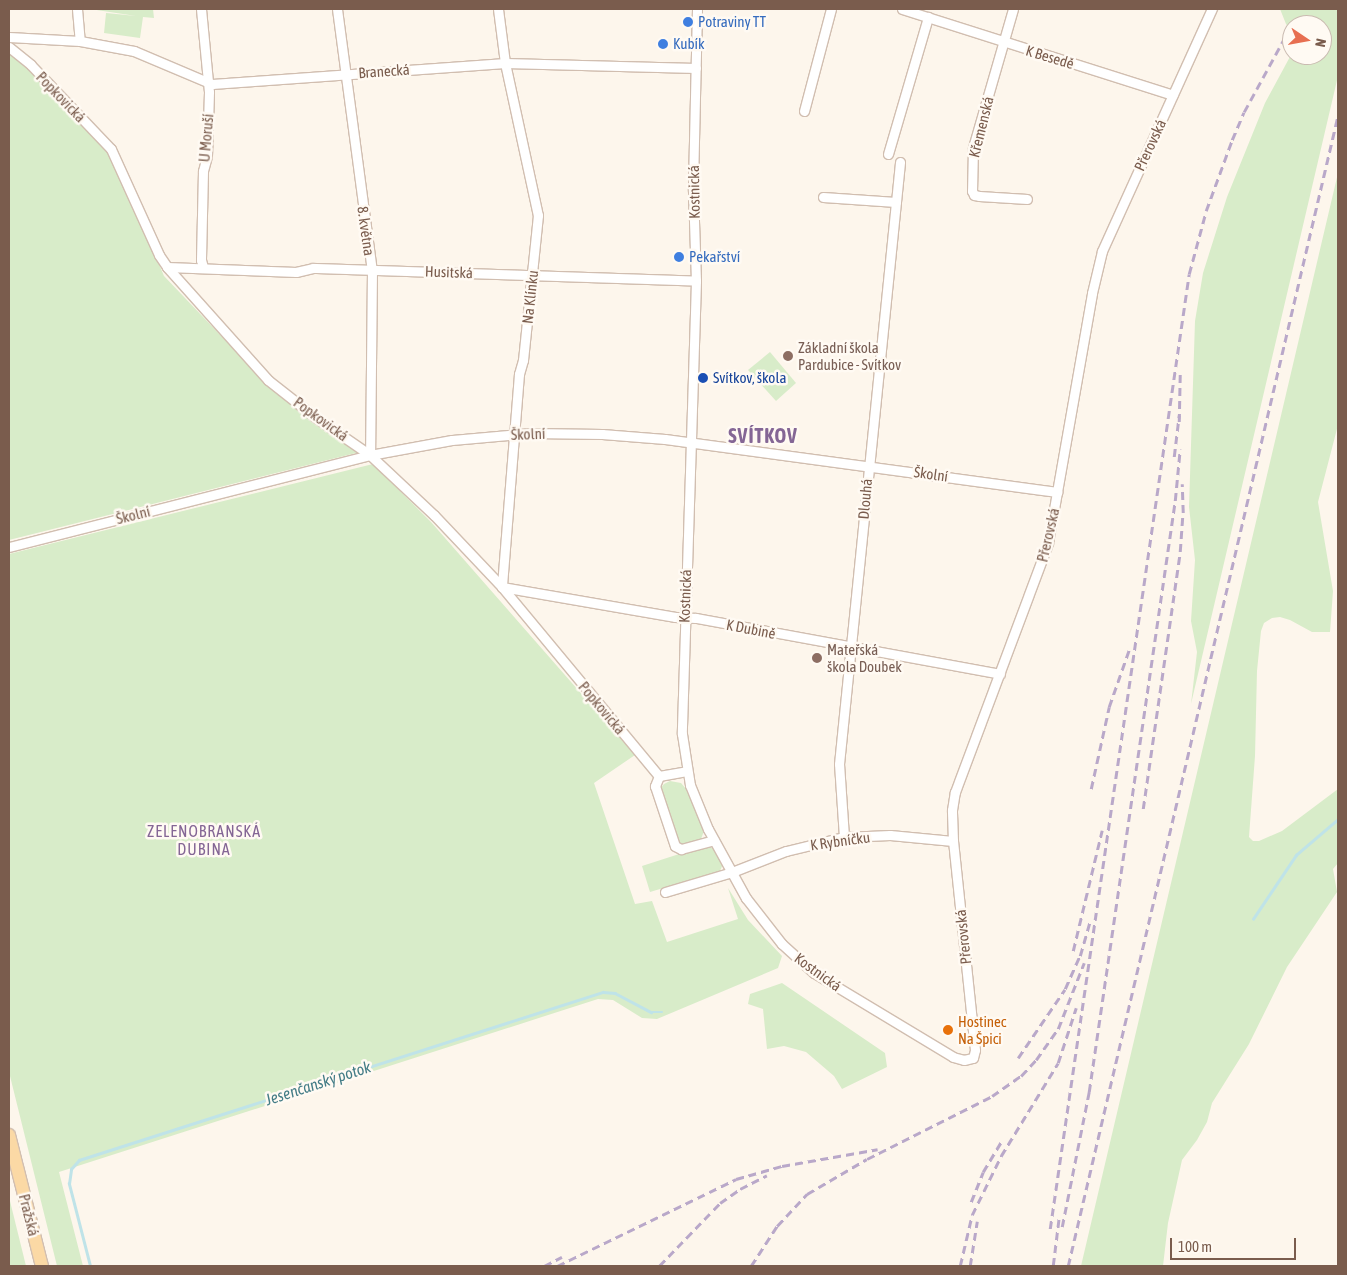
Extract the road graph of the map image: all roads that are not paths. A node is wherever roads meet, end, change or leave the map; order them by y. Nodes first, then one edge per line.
1 (77, 9) edge
2 (201, 9) edge
3 (337, 9) edge
4 (498, 9) edge
5 (706, 9) edge
6 (831, 9) edge
7 (902, 9) edge
8 (1013, 9) edge
9 (1212, 9) edge
10 (697, 11) edge
11 (928, 17) junction
12 (9, 37) edge
13 (80, 41) junction
14 (1004, 42) junction
15 (9, 47) edge
16 (505, 63) junction
17 (696, 68) junction
18 (345, 74) junction
19 (209, 84) junction
20 (1173, 95) junction
21 (795, 98) dead end
22 (805, 101) junction
23 (804, 110) dead end
24 (888, 154) dead end
25 (900, 162) dead end
26 (822, 197) dead end
27 (1027, 199) dead end
28 (896, 202) junction
29 (167, 267) junction
30 (203, 267) junction
31 (190, 268) junction
32 (372, 270) junction
33 (532, 275) junction
34 (696, 281) junction
35 (180, 283) junction
36 (515, 434) junction
37 (692, 443) junction
38 (370, 455) junction
39 (869, 466) junction
40 (1057, 492) junction
41 (9, 547) edge
42 (502, 588) junction
43 (684, 618) junction
44 (851, 647) junction
45 (1000, 674) junction
46 (686, 771) junction
47 (659, 776) junction
48 (844, 837) junction
49 (714, 840) junction
50 (953, 841) junction
51 (732, 872) junction
52 (665, 892) dead end
53 (960, 1060) joint
54 (9, 1135) edge
55 (42, 1266) edge

1 - 13 street
2 - 19 street, U Moruší
3 - 18 street, 8. května
4 - 16 street, Na Klínku
5 - 10 street
6 - 22 street
7 - 11 street, K Besedě
8 - 14 street, Křemenská
9 - 20 street, Přerovská
10 - 17 street, Kostnická
11 - 14 street, K Besedě
11 - 24 street
12 - 13 street, Branecká
13 - 19 street, Branecká
14 - 20 street, K Besedě
14 - 27 street, Křemenská
15 - 29 street, Popkovická
16 - 17 street, Branecká
16 - 18 street, Branecká
16 - 33 street, Na Klínku
17 - 34 street, Kostnická
18 - 19 street, Branecká
18 - 32 street, 8. května
19 - 30 street, U Moruší
20 - 40 street, Přerovská
21 - 22 street
22 - 23 street
25 - 28 street, Dlouhá
26 - 28 street
28 - 39 street, Dlouhá
29 - 31 street, Husitská
29 - 35 street, Popkovická
30 - 31 street, Husitská
30 - 32 street, Husitská
31 - 35 street
32 - 33 street, Husitská
32 - 38 street, 8. května
33 - 34 street, Husitská
33 - 36 street, Na Klínku
34 - 37 street, Kostnická
35 - 38 street, Popkovická
36 - 37 street, Školní
36 - 38 street, Školní
36 - 42 street, Na Klínku
37 - 39 street, Školní
37 - 43 street, Kostnická
38 - 41 street, Školní
38 - 42 street, Popkovická
39 - 40 street, Školní
39 - 44 street, Dlouhá
40 - 45 street, Přerovská
42 - 43 street, K Dubině
42 - 47 street, Popkovická
43 - 44 street, K Dubině
43 - 46 street, Kostnická
44 - 45 street, K Dubině
44 - 48 street, Dlouhá
45 - 50 street, Přerovská
46 - 47 street
46 - 49 street, Kostnická
47 - 49 street
48 - 50 street, K Rybníčku
48 - 51 street, K Rybníčku
49 - 51 street, Kostnická
50 - 53 street, Přerovská
51 - 52 street
51 - 53 street, Kostnická
54 - 55 main road, Pražská

